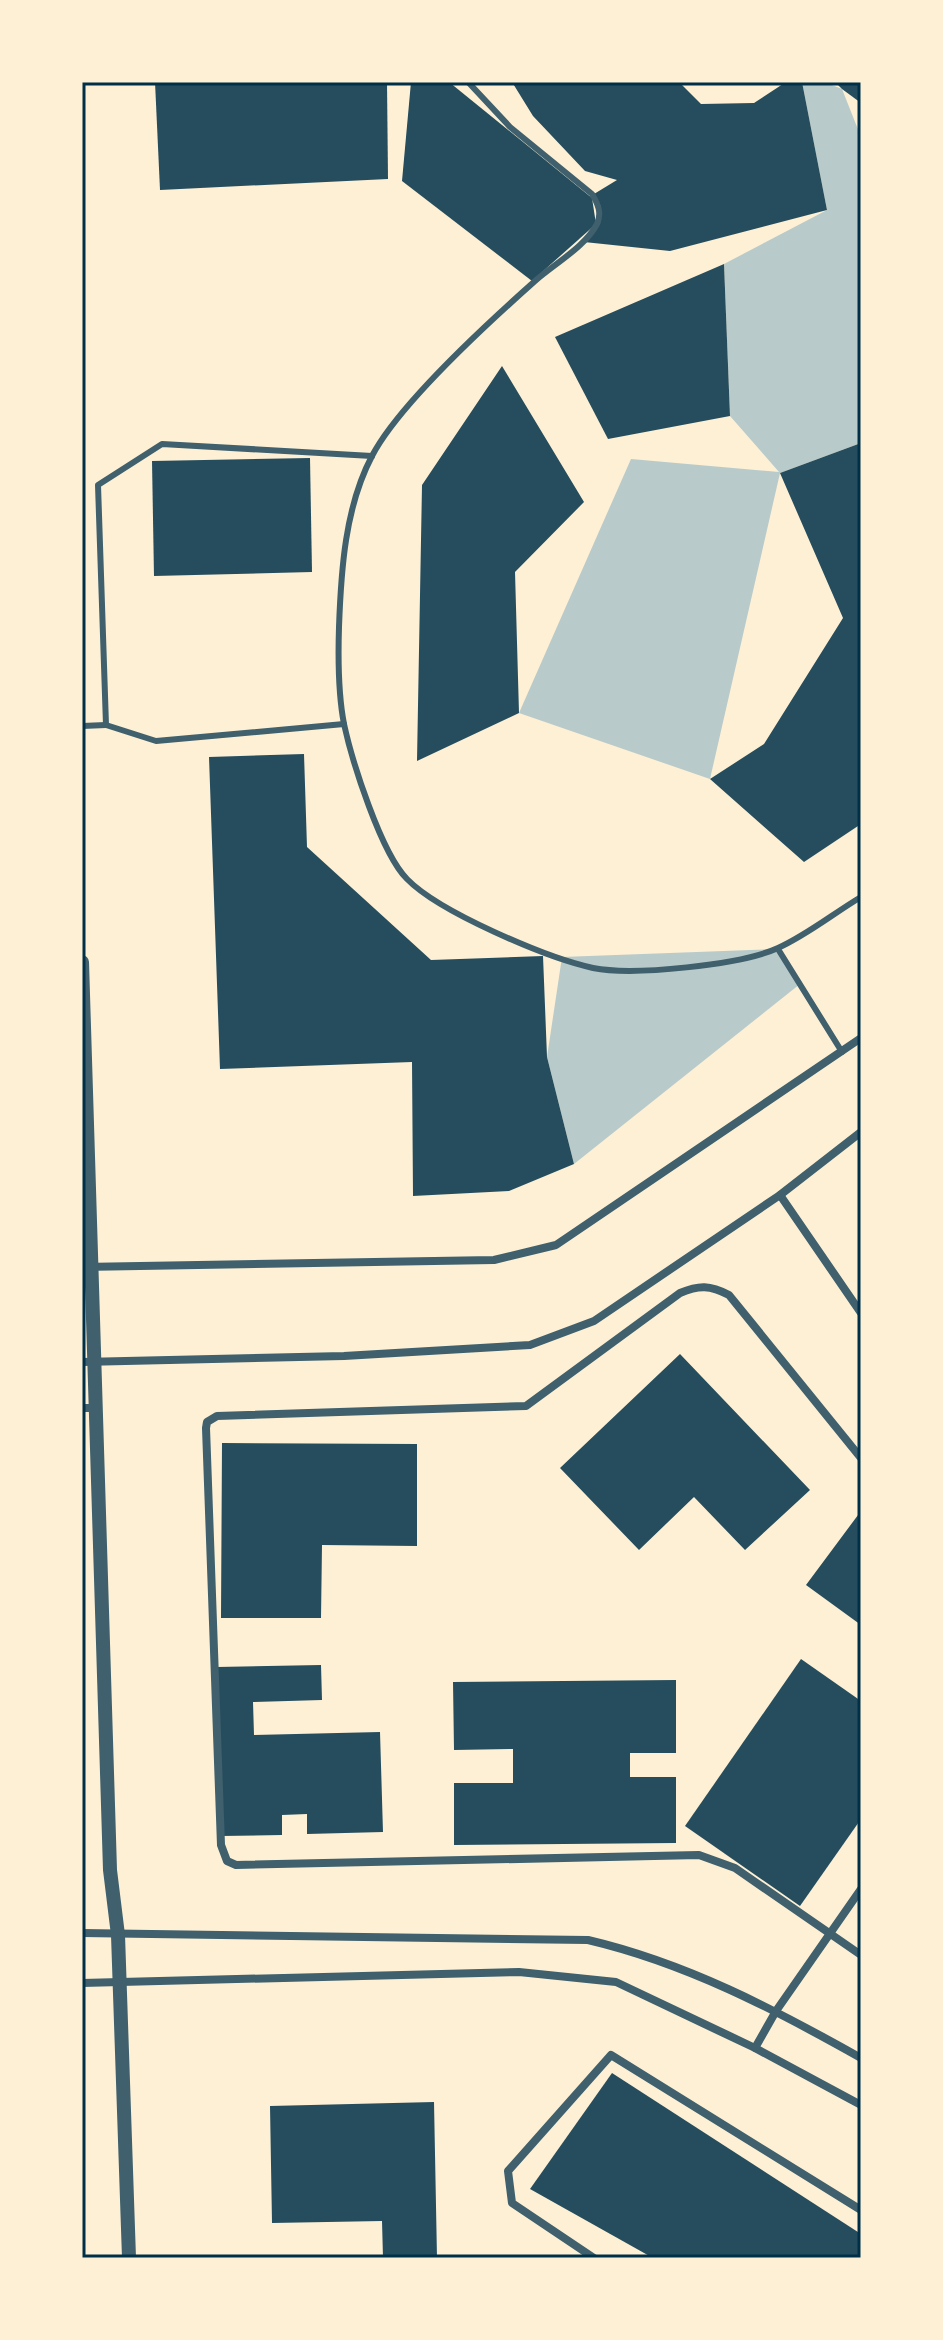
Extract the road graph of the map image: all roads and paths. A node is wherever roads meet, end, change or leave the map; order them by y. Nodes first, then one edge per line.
1 (468, 82) edge
2 (372, 456) junction
3 (344, 724) junction
4 (106, 725) junction
5 (82, 726) edge
6 (861, 897) edge
7 (778, 949) junction
8 (82, 962) edge
9 (861, 1038) edge
10 (842, 1052) junction
11 (861, 1132) edge
12 (780, 1195) junction
13 (87, 1267) edge
14 (861, 1313) edge
15 (88, 1362) edge
16 (89, 1408) edge
17 (861, 1458) edge
18 (861, 1889) edge
19 (82, 1933) edge
20 (828, 1933) junction
21 (118, 1935) junction
22 (861, 1955) edge
23 (82, 1983) edge
24 (120, 1983) junction
25 (776, 2011) junction
26 (755, 2048) junction
27 (861, 2058) edge
28 (861, 2105) edge
29 (861, 2210) edge
30 (129, 2258) edge
31 (594, 2258) edge

1 - 2 lane
2 - 3 lane
2 - 4 lane
3 - 4 lane
3 - 7 lane
4 - 5 lane
6 - 7 lane
7 - 10 lane
8 - 13 street
9 - 10 street
10 - 13 street
11 - 12 street
12 - 14 street
12 - 15 street
13 - 15 street
15 - 16 street
16 - 21 street
17 - 20 street
18 - 20 street
19 - 21 street
20 - 22 street
20 - 25 street
21 - 24 street
21 - 25 street
23 - 24 street
24 - 26 street
24 - 30 street
25 - 26 street
25 - 27 street
26 - 28 street
29 - 31 street

